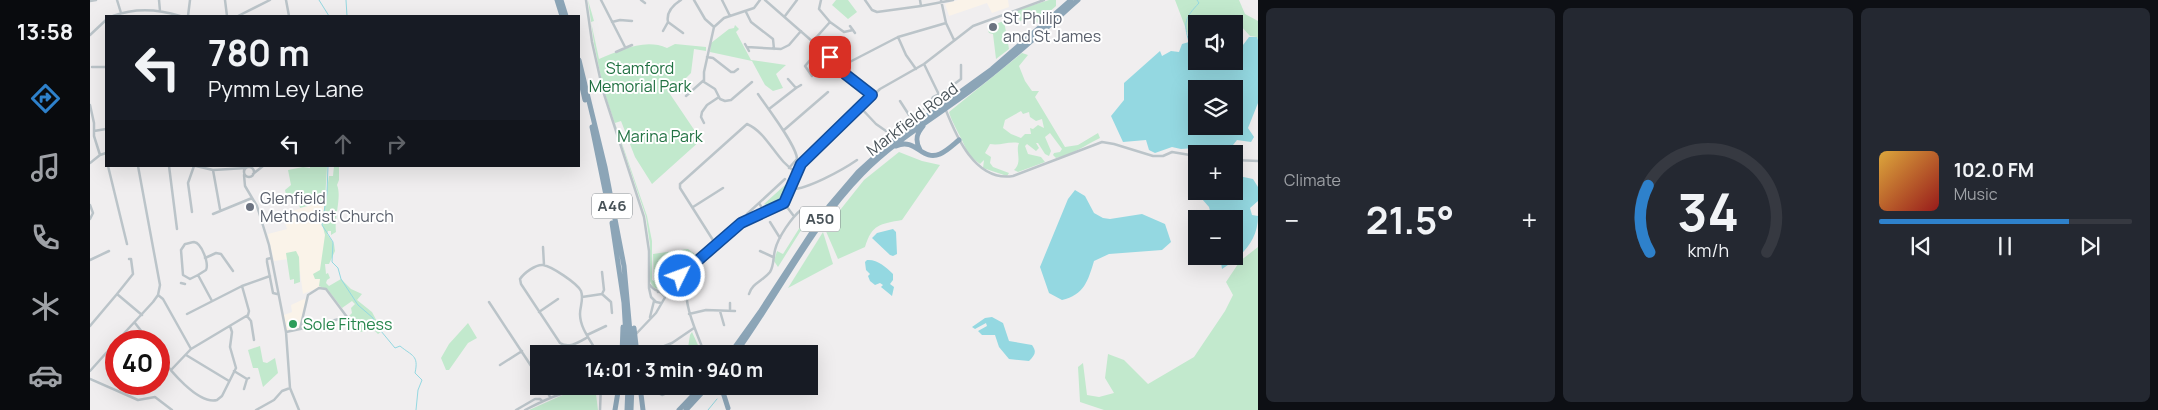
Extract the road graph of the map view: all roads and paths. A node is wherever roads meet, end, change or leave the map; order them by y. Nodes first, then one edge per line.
1 (96, 0) edge
2 (117, 0) edge
3 (159, 0) edge
4 (190, 0) edge
5 (225, 0) edge
6 (258, 0) edge
7 (270, 0) edge
8 (286, 0) edge
9 (557, 0) edge
10 (562, 0) edge
11 (586, 0) edge
12 (601, 0) edge
13 (681, 0) edge
14 (694, 0) edge
15 (760, 0) edge
16 (765, 0) edge
17 (797, 0) edge
18 (821, 0) edge
19 (865, 0) edge
20 (920, 0) edge
21 (954, 0) edge
22 (1044, 0) edge
23 (1071, 0) edge
24 (1078, 0) edge
25 (90, 1) edge
26 (721, 1) edge
27 (941, 2) edge
28 (259, 4) junction
29 (921, 6) junction
30 (141, 10) junction
31 (160, 11) junction
32 (746, 12) junction
33 (121, 13) junction
34 (245, 13) joint
35 (116, 15) edge
36 (141, 15) dead end
37 (173, 15) edge
38 (188, 15) edge
39 (228, 15) edge
40 (240, 15) edge
41 (289, 15) edge
42 (562, 15) edge
43 (566, 15) edge
44 (730, 16) junction
45 (785, 16) junction
46 (629, 20) dead end
47 (105, 21) edge
48 (612, 22) junction
49 (668, 22) junction
50 (830, 22) junction
51 (946, 23) junction
52 (850, 26) dead end
53 (714, 27) junction
54 (663, 28) dead end
55 (801, 31) junction
56 (683, 33) dead end
57 (90, 35) edge
58 (898, 36) junction
59 (954, 40) junction
60 (813, 41) junction
61 (632, 45) dead end
62 (625, 47) junction
63 (747, 47) dead end
64 (774, 49) junction
65 (616, 52) dead end
66 (707, 57) junction
67 (830, 57) junction
68 (811, 59) dead end
69 (580, 64) edge
70 (924, 64) junction
71 (92, 67) dead end
72 (840, 67) junction
73 (962, 67) dead end
74 (105, 68) edge
75 (738, 69) dead end
76 (916, 69) junction
77 (580, 78) edge
78 (788, 79) dead end
79 (704, 80) junction
80 (752, 82) dead end
81 (801, 84) dead end
82 (796, 88) junction
83 (828, 92) dead end
84 (758, 94) dead end
85 (940, 94) junction
86 (872, 95) junction
87 (686, 96) dead end
88 (719, 97) junction
89 (900, 101) dead end
90 (951, 102) junction
91 (906, 103) dead end
92 (90, 105) edge
93 (903, 105) junction
94 (860, 108) junction
95 (769, 109) junction
96 (938, 111) junction
97 (926, 122) junction
98 (705, 123) dead end
99 (105, 129) edge
100 (784, 130) junction
101 (882, 130) dead end
102 (94, 131) junction
103 (886, 131) dead end
104 (92, 136) edge
105 (959, 140) junction
106 (920, 150) junction
107 (886, 152) junction
108 (105, 153) edge
109 (100, 155) junction
110 (1188, 155) edge
111 (857, 160) dead end
112 (1243, 160) edge
113 (1258, 161) edge
114 (90, 163) edge
115 (108, 167) edge
116 (138, 167) edge
117 (169, 167) edge
118 (195, 167) edge
119 (200, 167) edge
120 (252, 167) edge
121 (262, 167) edge
122 (246, 168) edge
123 (789, 168) junction
124 (238, 169) junction
125 (213, 170) junction
126 (796, 172) junction
127 (253, 174) junction
128 (245, 175) junction
129 (785, 179) dead end
130 (723, 188) dead end
131 (790, 189) junction
132 (252, 198) junction
133 (759, 203) junction
134 (784, 203) junction
135 (90, 205) edge
136 (692, 207) junction
137 (803, 208) dead end
138 (220, 209) dead end
139 (764, 211) junction
140 (192, 212) dead end
141 (213, 214) dead end
142 (747, 214) dead end
143 (282, 215) dead end
144 (793, 216) junction
145 (90, 219) edge
146 (261, 222) junction
147 (746, 222) junction
148 (741, 223) junction
149 (771, 225) dead end
150 (743, 227) junction
151 (177, 229) dead end
152 (780, 238) junction
153 (127, 244) dead end
154 (716, 244) junction
155 (543, 247) dead end
156 (718, 248) junction
157 (110, 251) dead end
158 (760, 251) dead end
159 (773, 257) junction
160 (129, 258) dead end
161 (205, 258) junction
162 (271, 258) junction
163 (90, 260) edge
164 (544, 265) junction
165 (624, 266) junction
166 (233, 271) dead end
167 (602, 272) dead end
168 (686, 274) junction
169 (198, 275) junction
170 (270, 276) junction
171 (186, 278) junction
172 (677, 282) junction
173 (183, 283) dead end
174 (649, 284) junction
175 (242, 286) junction
176 (685, 287) junction
177 (622, 288) junction
178 (745, 290) dead end
179 (658, 292) junction
180 (117, 294) junction
181 (277, 294) junction
182 (602, 294) junction
183 (158, 295) junction
184 (664, 296) junction
185 (582, 297) junction
186 (558, 299) dead end
187 (654, 300) junction
188 (212, 301) junction
189 (489, 302) dead end
190 (662, 302) junction
191 (730, 303) dead end
192 (730, 309) junction
193 (720, 311) junction
194 (735, 311) dead end
195 (539, 312) junction
196 (612, 313) dead end
197 (187, 314) dead end
198 (689, 314) junction
199 (142, 315) junction
200 (247, 316) junction
201 (347, 318) junction
202 (649, 318) junction
203 (135, 323) junction
204 (324, 323) dead end
205 (725, 323) dead end
206 (352, 324) dead end
207 (90, 326) edge
208 (230, 326) junction
209 (311, 326) dead end
210 (606, 326) dead end
211 (300, 328) junction
212 (694, 328) junction
213 (128, 330) edge
214 (140, 330) edge
215 (286, 332) junction
216 (588, 336) junction
217 (254, 340) dead end
218 (593, 345) edge
219 (622, 345) edge
220 (626, 345) edge
221 (626, 345) edge
222 (631, 345) edge
223 (635, 345) edge
224 (667, 345) edge
225 (702, 345) edge
226 (736, 345) edge
227 (741, 345) edge
228 (191, 349) junction
229 (522, 351) junction
230 (105, 354) edge
231 (186, 355) junction
232 (530, 364) edge
233 (500, 365) dead end
234 (90, 371) edge
235 (170, 371) joint
236 (234, 371) junction
237 (90, 379) edge
238 (229, 381) junction
239 (290, 388) junction
240 (244, 389) dead end
241 (556, 395) edge
242 (601, 395) edge
243 (617, 395) edge
244 (628, 395) edge
245 (632, 395) edge
246 (642, 395) edge
247 (693, 395) edge
248 (701, 395) edge
249 (703, 395) edge
250 (723, 395) edge
251 (550, 397) joint
252 (699, 398) junction
253 (542, 401) junction
254 (601, 409) edge
255 (729, 409) edge
256 (172, 410) edge
257 (256, 410) edge
258 (299, 410) edge
259 (516, 410) edge
260 (525, 410) edge
261 (614, 410) edge
262 (627, 410) edge
263 (631, 410) edge
264 (644, 410) edge
265 (678, 410) edge
266 (687, 410) edge

1 - 25 street
2 - 33 street
3 - 31 street
4 - 38 street
5 - 39 street
6 - 28 street
7 - 28 street
8 - 41 street
9 - 42 highway
10 - 43 highway
11 - 174 street
12 - 48 street
13 - 49 street
14 - 53 street
15 - 32 street
16 - 45 street
17 - 45 street
18 - 50 street
19 - 29 street
20 - 29 street
21 - 27 street
22 - 59 street
23 - 90 highway, Markfield Road / A50
24 - 90 highway, Markfield Road / A50
26 - 44 street
27 - 29 street
27 - 51 street
28 - 34 street
30 - 31 street
30 - 33 street
30 - 36 street
31 - 37 street
32 - 44 street
32 - 64 street
33 - 35 street
34 - 40 street
44 - 53 street
45 - 55 street
46 - 48 street
47 - 57 street
48 - 62 street
49 - 54 street
49 - 56 street
50 - 52 street
50 - 60 street
51 - 58 street
51 - 59 street
53 - 66 street
55 - 60 street
55 - 64 street
58 - 72 street
58 - 76 street
59 - 70 street
60 - 67 street
61 - 62 street
62 - 65 street
63 - 64 street
66 - 75 street
66 - 79 street
67 - 68 street
67 - 72 street
69 - 165 highway, A46
70 - 76 street
70 - 85 street
71 - 74 street
72 - 86 street
73 - 85 street
76 - 86 street
77 - 177 highway, A46
78 - 82 street
79 - 87 street
79 - 88 street
80 - 88 street
81 - 82 street
82 - 95 street
83 - 100 street
84 - 95 street
85 - 93 street
85 - 105 street
86 - 94 street
88 - 98 street
89 - 93 street
90 - 96 highway, Markfield Road / A50
91 - 93 street
92 - 102 street
94 - 101 street
94 - 103 street
94 - 126 street
95 - 100 street
96 - 97 highway, Markfield Road / A50
96 - 226 highway, Markfield Road / A50
97 - 106 highway
97 - 107 highway, Markfield Road / A50
99 - 102 street
100 - 123 street
102 - 104 street
104 - 109 street
105 - 106 highway
105 - 110 street
106 - 107 highway
107 - 227 highway, Markfield Road / A50
108 - 109 street
109 - 114 street
111 - 131 street
112 - 113 street
115 - 153 street
116 - 183 street
117 - 151 street
118 - 140 street
119 - 125 street
120 - 127 street
121 - 127 street
122 - 124 street
122 - 128 street
123 - 126 street
123 - 136 street
124 - 125 street
124 - 128 street
125 - 138 street
126 - 131 street
127 - 128 street
128 - 132 street
129 - 133 street
130 - 136 street
131 - 134 street
132 - 141 street
132 - 146 street
133 - 139 street
133 - 142 street
134 - 139 street
134 - 144 street
135 - 145 street
136 - 154 street
137 - 144 street
139 - 147 street
143 - 146 street
144 - 152 street
146 - 162 street
147 - 148 street
147 - 150 street
148 - 150 street
148 - 154 street
149 - 152 street
150 - 156 street
152 - 159 street
154 - 156 street
154 - 179 street
155 - 164 street
156 - 168 street
157 - 163 street
158 - 159 street
159 - 178 street
160 - 180 street
161 - 166 street
161 - 169 street
161 - 171 street
162 - 170 street
162 - 181 street
164 - 185 street
164 - 195 street
165 - 222 highway, A46
165 - 223 highway
167 - 182 street
168 - 172 street
168 - 176 street
169 - 171 street
169 - 188 street
170 - 175 street
170 - 181 street
171 - 173 street
172 - 176 street
172 - 184 street
174 - 179 street
174 - 187 street
175 - 188 street
175 - 200 street
176 - 198 street
177 - 219 highway
177 - 220 highway, A46
179 - 184 street
179 - 187 street
180 - 199 street
180 - 207 street
181 - 215 street
182 - 185 street
182 - 196 street
183 - 199 street
183 - 228 street
184 - 190 street
185 - 216 street
186 - 195 street
187 - 190 street
187 - 202 street
188 - 197 street
189 - 229 street
190 - 202 street
191 - 192 street
192 - 193 street
192 - 194 street
193 - 198 street
193 - 205 street
195 - 216 street
198 - 212 street
199 - 203 street
200 - 208 street
200 - 217 street
201 - 204 street
201 - 206 street
201 - 211 street
202 - 221 street
203 - 213 street
203 - 214 street
208 - 228 street
208 - 236 street
209 - 211 street
210 - 216 street
211 - 215 street
212 - 224 street
212 - 225 street
215 - 239 street
216 - 218 street
228 - 231 street
229 - 232 street
229 - 233 street
230 - 234 street
231 - 235 street
231 - 238 street
235 - 238 street
236 - 238 street
236 - 240 street
237 - 256 street
239 - 257 street
239 - 258 street
241 - 251 street
242 - 254 street
243 - 261 highway
244 - 262 highway
245 - 263 highway
246 - 264 highway
247 - 265 highway
248 - 252 highway
249 - 252 highway
250 - 255 highway
251 - 253 street
252 - 266 highway
253 - 259 street
253 - 260 street

